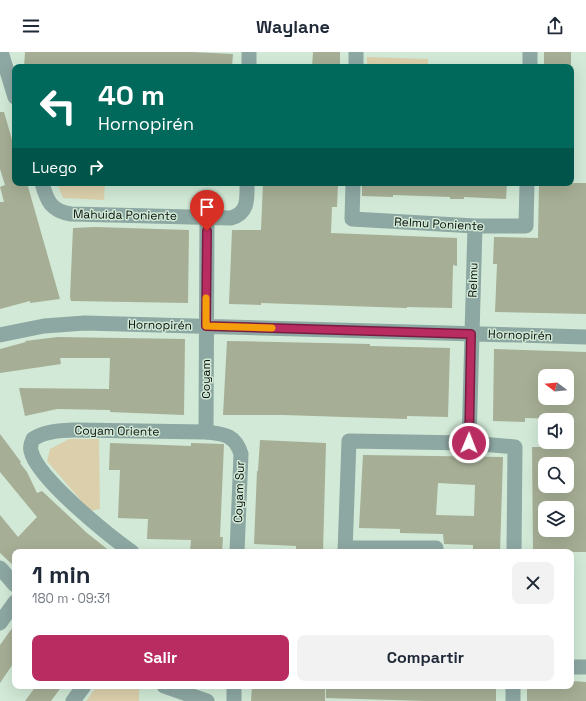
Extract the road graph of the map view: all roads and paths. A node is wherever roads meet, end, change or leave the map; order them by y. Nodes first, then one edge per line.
1 (1, 52) edge
2 (249, 52) edge
3 (356, 52) edge
4 (530, 52) edge
5 (249, 64) edge
6 (356, 64) edge
7 (530, 64) edge
8 (12, 87) edge
9 (43, 186) edge
10 (247, 186) edge
11 (353, 186) edge
12 (527, 186) edge
13 (207, 217) junction
14 (475, 226) junction
15 (206, 326) junction
16 (471, 334) junction
17 (0, 335) edge
18 (586, 337) edge
19 (206, 432) junction
20 (469, 443) junction
21 (436, 548) dead end
22 (128, 549) edge
23 (237, 549) edge
24 (346, 549) edge
25 (391, 549) edge
26 (514, 549) edge
27 (0, 568) edge
28 (12, 582) edge
29 (12, 606) edge
30 (0, 623) edge
31 (574, 667) edge
32 (586, 668) edge
33 (82, 689) edge
34 (173, 689) edge
35 (234, 689) edge
36 (513, 689) edge
37 (73, 701) edge
38 (207, 701) edge
39 (234, 701) edge
40 (513, 701) edge

1 - 8 street
2 - 5 street
3 - 6 street
4 - 7 street
9 - 13 street, Mahuida Poniente
10 - 13 street, Mahuida Poniente
11 - 14 street, Relmu Poniente
12 - 14 street, Relmu Poniente
13 - 15 street, Coyam
14 - 16 street, Relmu
15 - 16 street, Hornopirén
15 - 17 street, Hornopirén
15 - 19 street, Coyam
16 - 18 street, Hornopirén
16 - 20 street, Relmu
19 - 22 street, Coyam Oriente
19 - 23 street, Coyam Sur
20 - 24 street
20 - 26 street
21 - 25 street
27 - 28 street
29 - 30 street
31 - 32 street
33 - 37 street
34 - 38 street
35 - 39 street
36 - 40 street

